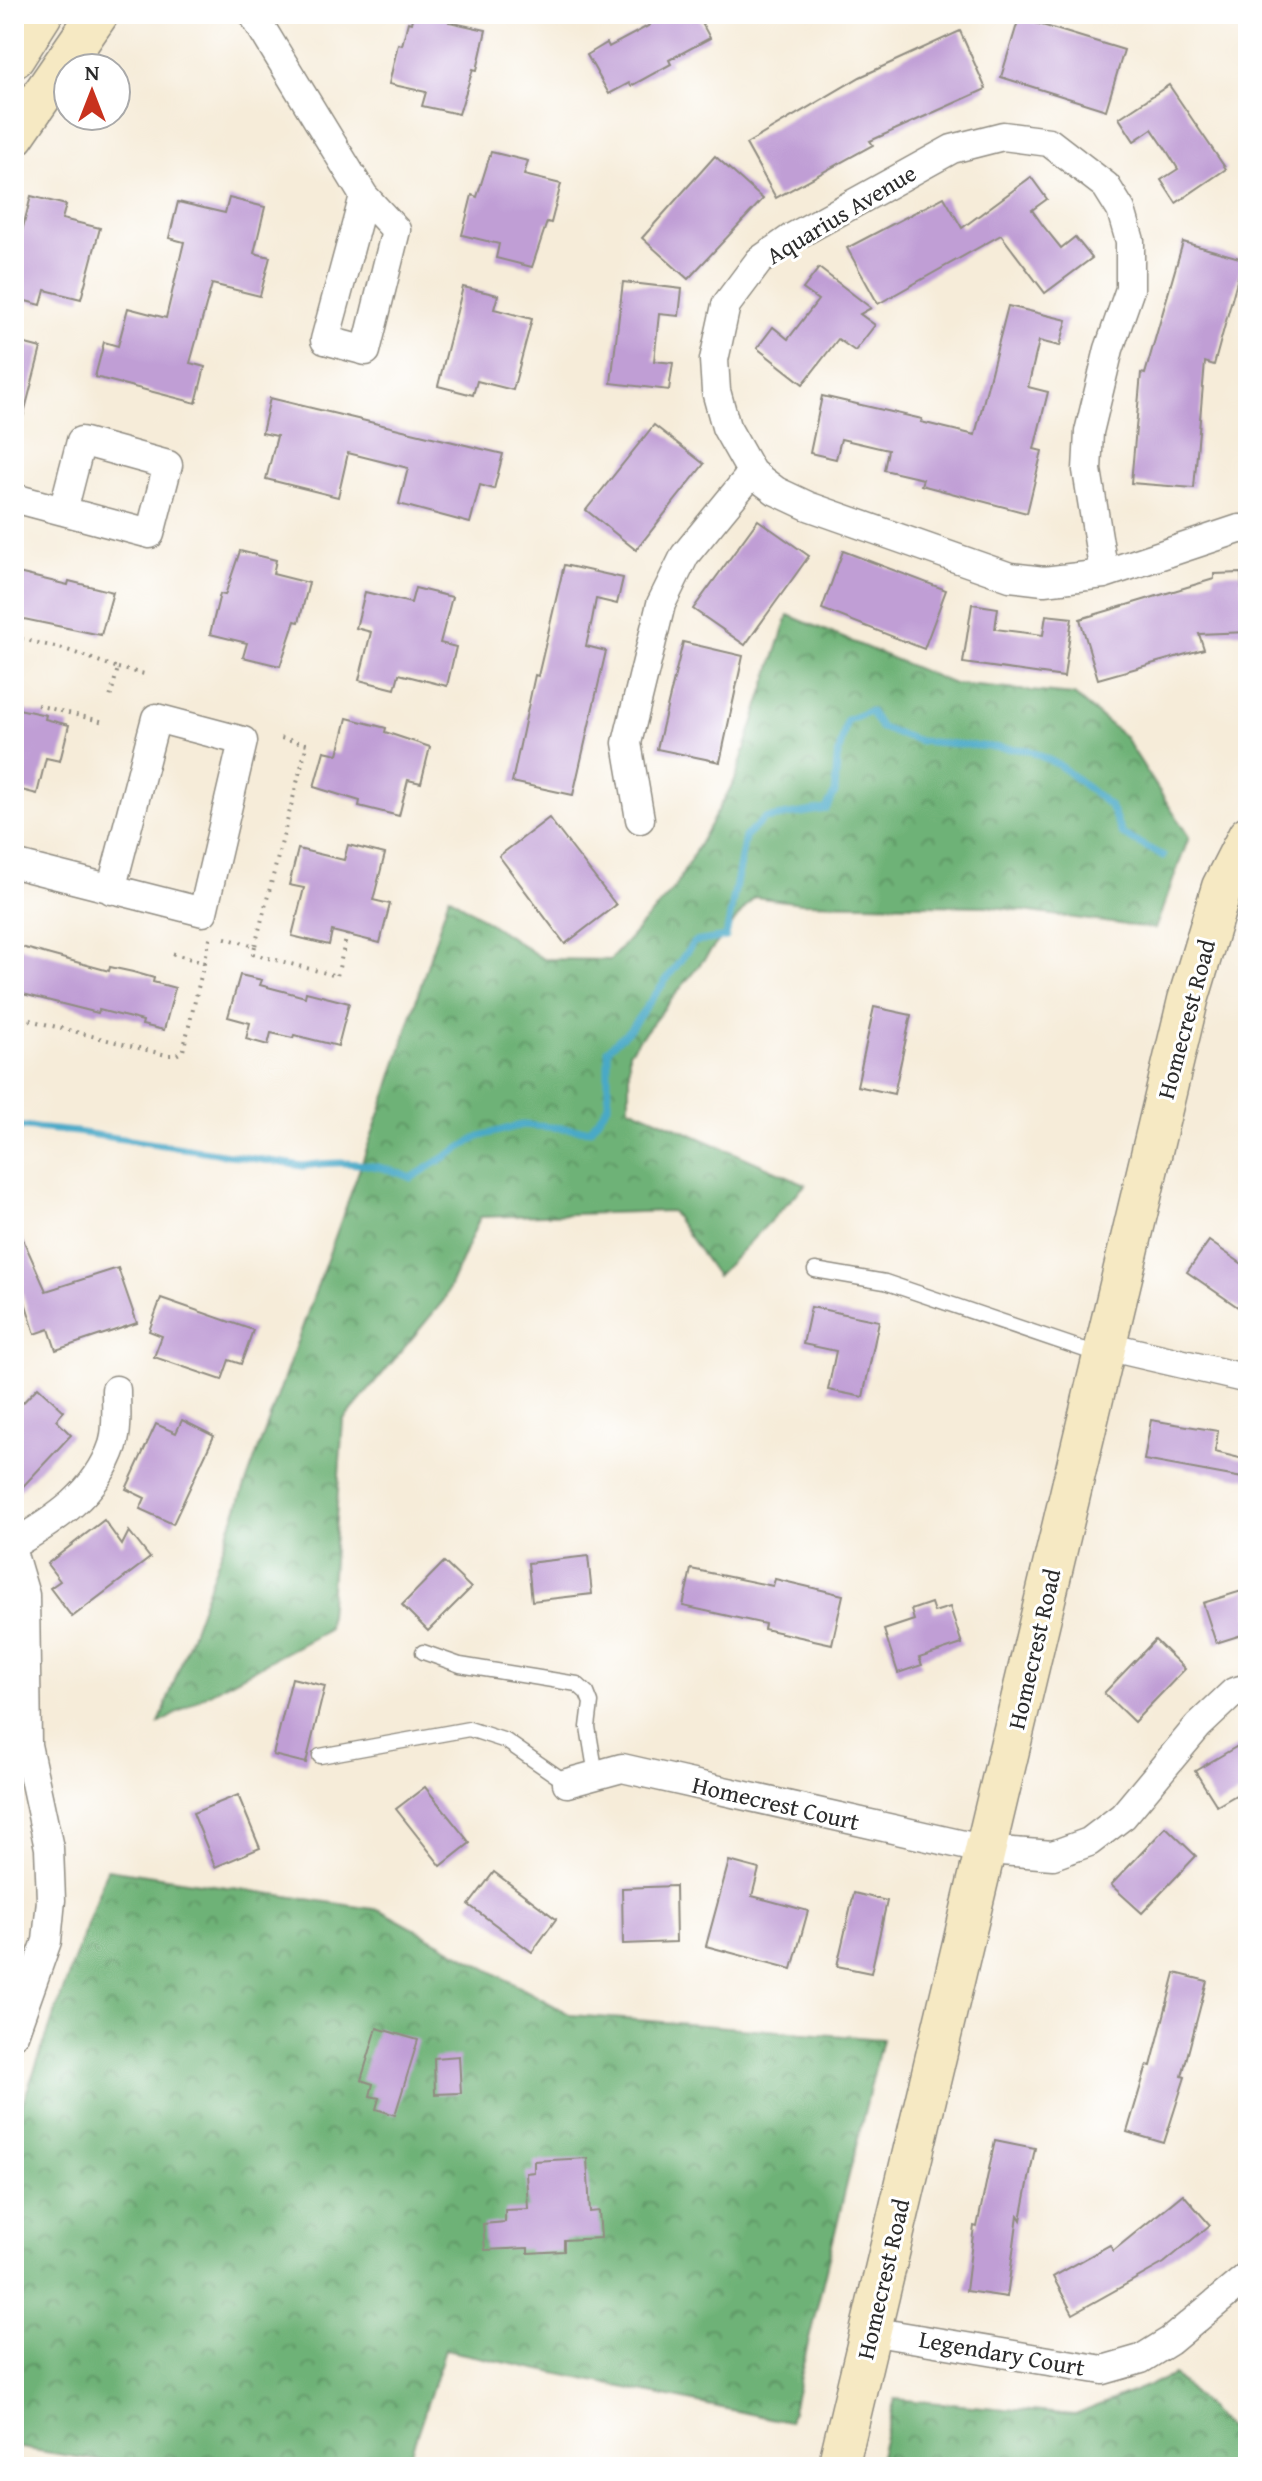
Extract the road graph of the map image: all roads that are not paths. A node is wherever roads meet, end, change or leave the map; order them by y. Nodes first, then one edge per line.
1 (42, 14) edge
2 (98, 14) edge
3 (253, 14) edge
4 (14, 58) edge
5 (14, 136) edge
6 (364, 196) junction
7 (752, 473) junction
8 (14, 498) edge
9 (63, 511) dead end
10 (1248, 529) edge
11 (1104, 574) junction
12 (640, 819) dead end
13 (1248, 836) edge
14 (14, 864) edge
15 (111, 890) junction
16 (815, 1270) dead end
17 (1105, 1352) junction
18 (1248, 1379) edge
19 (116, 1390) dead end
20 (14, 1544) edge
21 (14, 1558) edge
22 (423, 1652) dead end
23 (1248, 1688) edge
24 (320, 1756) dead end
25 (596, 1775) junction
26 (567, 1783) joint
27 (986, 1850) junction
28 (14, 2034) edge
29 (1248, 2276) edge
30 (870, 2331) junction
31 (838, 2467) edge

1 - 4 street
2 - 5 street
3 - 6 street
6 - 6 street
7 - 11 street, Aquarius Avenue
7 - 11 street, Aquarius Avenue
7 - 12 street
8 - 9 street
10 - 11 street, Aquarius Avenue
13 - 17 street, Homecrest Road
14 - 15 street
15 - 15 street
16 - 17 lane
17 - 18 street
17 - 27 street, Homecrest Road
19 - 20 street
21 - 28 street
22 - 25 lane
23 - 27 street, Homecrest Court
24 - 26 lane
25 - 26 street, Homecrest Court
25 - 27 street, Homecrest Court
27 - 30 street, Homecrest Road
29 - 30 street, Legendary Court
30 - 31 street, Homecrest Road

